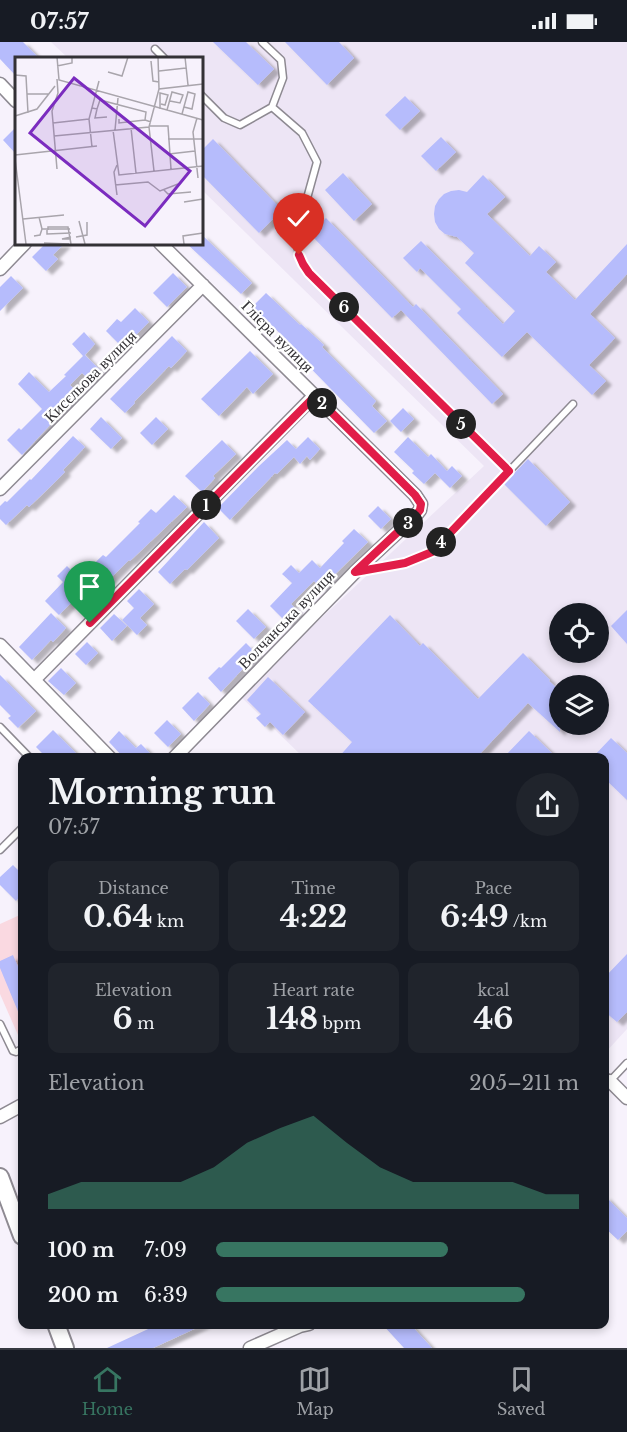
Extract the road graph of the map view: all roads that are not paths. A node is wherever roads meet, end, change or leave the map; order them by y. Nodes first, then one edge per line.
1 (262, 42) edge
2 (155, 49) dead end
3 (163, 57) edge
4 (0, 84) edge
5 (202, 96) edge
6 (15, 100) edge
7 (272, 107) junction
8 (25, 244) edge
9 (161, 244) edge
10 (0, 269) edge
11 (203, 285) junction
12 (315, 396) junction
13 (573, 404) dead end
14 (509, 471) junction
15 (0, 489) edge
16 (421, 504) joint
17 (355, 572) junction
18 (0, 645) edge
19 (33, 680) junction
20 (0, 727) edge
21 (25, 753) edge
22 (105, 753) edge
23 (179, 753) edge
24 (18, 832) edge
25 (0, 850) edge
26 (0, 1024) edge
27 (18, 1051) edge
28 (627, 1063) edge
29 (609, 1078) edge
30 (609, 1083) edge
31 (627, 1098) edge
32 (18, 1107) edge
33 (0, 1117) edge
34 (0, 1178) edge
35 (18, 1225) edge
36 (58, 1329) edge
37 (293, 1329) edge
38 (65, 1348) edge
39 (250, 1348) edge

1 - 7 lane
2 - 3 lane
4 - 6 street
5 - 7 lane
7 - 14 lane
8 - 10 street
9 - 11 street, Глієра вулиця
11 - 12 street, Глієра вулиця
11 - 15 street, Кисєльова вулиця
12 - 16 street, Глієра вулиця
12 - 19 street
13 - 14 lane
14 - 17 lane
16 - 17 street, Волчанська вулиця
17 - 23 street, Волчанська вулиця
18 - 19 street
19 - 22 street
20 - 21 lane
24 - 25 lane
26 - 27 lane
28 - 29 lane
30 - 31 street
32 - 33 street
34 - 35 street
36 - 38 street
37 - 39 street

